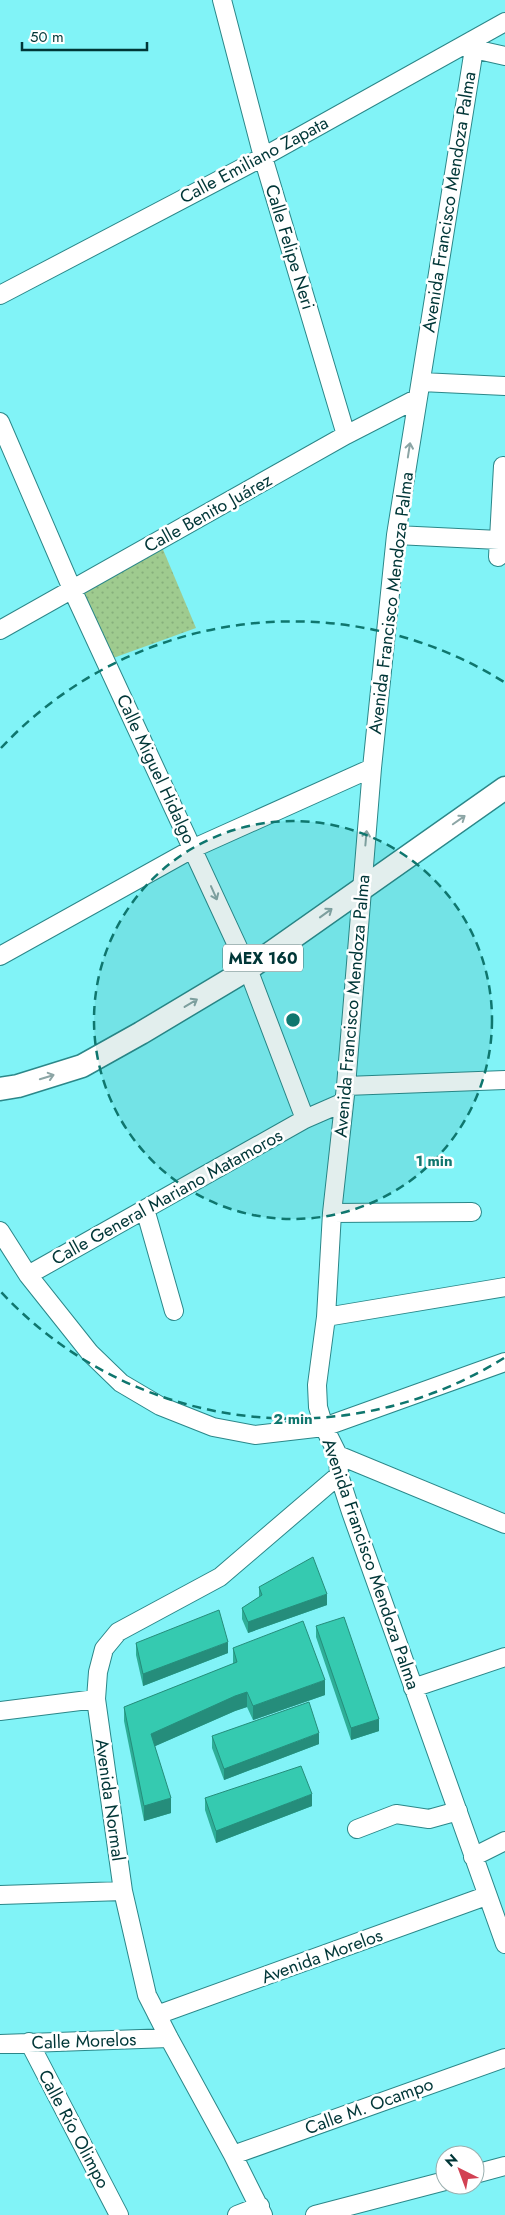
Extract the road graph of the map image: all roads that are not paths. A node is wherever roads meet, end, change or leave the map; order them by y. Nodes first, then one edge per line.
1 (222, 0) edge
2 (505, 22) edge
3 (472, 45) junction
4 (505, 56) edge
5 (263, 157) junction
6 (0, 295) edge
7 (505, 386) edge
8 (419, 390) junction
9 (0, 422) edge
10 (346, 435) junction
11 (503, 466) dead end
12 (396, 535) junction
13 (72, 590) junction
14 (0, 630) edge
15 (372, 768) junction
16 (505, 788) edge
17 (194, 848) junction
18 (363, 886) junction
19 (0, 956) edge
20 (248, 969) junction
21 (505, 1080) edge
22 (0, 1089) edge
23 (345, 1094) junction
24 (305, 1119) junction
25 (145, 1209) junction
26 (472, 1212) dead end
27 (332, 1213) junction
28 (0, 1231) edge
29 (28, 1275) junction
30 (505, 1288) edge
31 (174, 1311) dead end
32 (326, 1317) junction
33 (505, 1362) edge
34 (324, 1427) junction
35 (338, 1455) junction
36 (339, 1474) junction
37 (505, 1524) edge
38 (505, 1657) edge
39 (413, 1688) junction
40 (96, 1699) junction
41 (0, 1711) edge
42 (458, 1811) junction
43 (357, 1829) dead end
44 (505, 1841) edge
45 (473, 1856) junction
46 (123, 1891) junction
47 (0, 1895) edge
48 (486, 1896) junction
49 (505, 1944) edge
50 (158, 2015) junction
51 (169, 2038) junction
52 (29, 2042) junction
53 (0, 2044) edge
54 (505, 2058) edge
55 (234, 2155) junction
56 (505, 2166) edge
57 (485, 2171) edge
58 (435, 2184) edge
59 (262, 2210) edge
60 (119, 2215) edge
61 (237, 2215) edge
62 (315, 2215) edge

1 - 5 street, Calle Felipe Neri
2 - 3 street, Calle Emiliano Zapata
3 - 4 street
3 - 5 street, Calle Emiliano Zapata
3 - 8 street, Avenida Francisco Mendoza Palma
5 - 6 street, Calle Emiliano Zapata
5 - 10 street, Calle Felipe Neri
7 - 8 street, Calle Benito Juárez
8 - 10 street, Calle Benito Juárez
12 -> 8 street, Avenida Francisco Mendoza Palma
9 - 13 street, Calle Miguel Hidalgo
10 - 13 street, Calle Benito Juárez
11 - 12 street
12 - 15 street, Avenida Francisco Mendoza Palma
13 - 14 street, Calle Benito Juárez
13 - 17 street, Calle Miguel Hidalgo
15 - 17 street
18 -> 15 street, Avenida Francisco Mendoza Palma
18 -> 16 main road, MEX 160
17 - 19 street
17 -> 20 street, Calle Miguel Hidalgo
20 -> 18 main road, MEX 160
18 - 23 street, Avenida Francisco Mendoza Palma
22 -> 20 main road, MEX 160
20 - 24 street, Calle Miguel Hidalgo
21 - 23 street
23 - 24 street, Calle General Mariano Matamoros
23 - 27 street, Avenida Francisco Mendoza Palma
24 - 25 street, Calle General Mariano Matamoros
25 - 29 street, Calle General Mariano Matamoros
25 - 31 street
26 - 27 street
27 - 32 street, Avenida Francisco Mendoza Palma
28 - 29 street
29 - 34 street
30 - 32 street
32 - 34 street, Avenida Francisco Mendoza Palma
33 - 34 street
34 - 35 street, Avenida Francisco Mendoza Palma
35 - 36 street, Avenida Francisco Mendoza Palma
35 - 37 street
36 - 39 street, Avenida Francisco Mendoza Palma
36 - 40 street, Avenida Normal
38 - 39 street
39 - 42 street, Avenida Francisco Mendoza Palma
40 - 41 street
40 - 46 street, Avenida Normal
42 - 43 street
42 - 45 street, Avenida Francisco Mendoza Palma
44 - 45 street
45 - 48 street, Avenida Francisco Mendoza Palma
46 - 47 street
46 - 50 street, Avenida Normal
48 - 49 street, Avenida Francisco Mendoza Palma
48 - 50 street, Avenida Morelos
50 - 51 street, Avenida Normal
51 - 52 street, Calle Morelos
51 - 55 street, Avenida Normal
52 - 53 street, Calle Morelos
52 - 60 street, Calle Río Olimpo
54 - 55 street, Calle M. Ocampo
55 - 59 street, Avenida Normal
56 - 57 street
58 - 62 street
59 - 61 street

